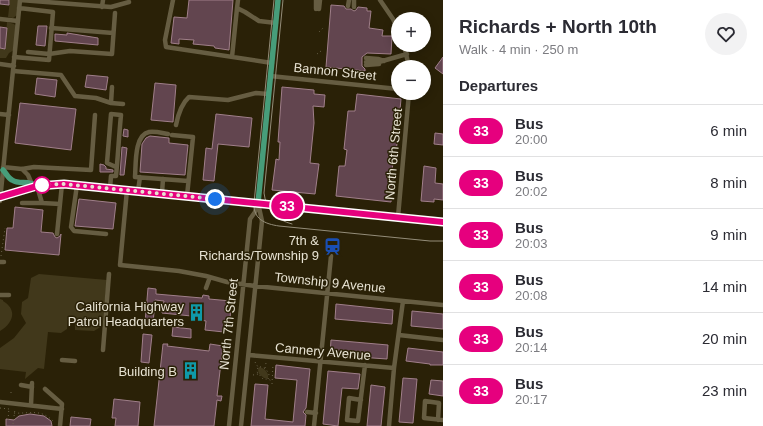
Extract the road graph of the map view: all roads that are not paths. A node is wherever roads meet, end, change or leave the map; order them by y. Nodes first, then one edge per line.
1 (20, 0) edge
2 (89, 0) edge
3 (103, 0) edge
4 (172, 0) edge
5 (238, 0) edge
6 (278, 0) edge
7 (316, 0) edge
8 (320, 0) edge
9 (349, 0) edge
10 (354, 0) edge
11 (380, 0) edge
12 (38, 1) edge
13 (129, 2) dead end
14 (88, 6) junction
15 (348, 6) dead end
16 (102, 7) junction
17 (354, 7) dead end
18 (19, 8) junction
19 (237, 8) junction
20 (115, 13) dead end
21 (391, 16) edge
22 (0, 19) edge
23 (18, 21) junction
24 (276, 24) junction
25 (51, 28) junction
26 (113, 33) junction
27 (28, 52) dead end
28 (49, 54) junction
29 (407, 54) joint
30 (232, 57) junction
31 (14, 58) junction
32 (408, 60) edge
33 (366, 62) dead end
34 (272, 63) junction
35 (0, 64) edge
36 (13, 68) junction
37 (270, 76) junction
38 (112, 87) dead end
39 (391, 88) edge
40 (268, 94) junction
41 (408, 100) edge
42 (111, 103) junction
43 (123, 104) dead end
44 (0, 114) edge
45 (9, 115) junction
46 (95, 115) dead end
47 (176, 125) dead end
48 (108, 148) junction
49 (118, 149) junction
50 (116, 167) junction
51 (22, 169) junction
52 (2, 172) edge
53 (140, 177) junction
54 (163, 179) junction
55 (188, 181) junction
56 (31, 182) junction
57 (62, 184) junction
58 (77, 185) junction
59 (37, 186) junction
60 (110, 188) junction
61 (127, 190) junction
62 (138, 191) junction
63 (162, 193) junction
64 (187, 196) junction
65 (0, 197) edge
66 (0, 201) edge
67 (22, 203) dead end
68 (42, 203) junction
69 (258, 203) junction
70 (60, 204) junction
71 (398, 217) junction
72 (443, 222) edge
73 (58, 234) dead end
74 (106, 234) dead end
75 (331, 256) dead end
76 (109, 274) dead end
77 (210, 277) junction
78 (243, 284) junction
79 (254, 286) junction
80 (206, 288) dead end
81 (327, 292) junction
82 (0, 295) edge
83 (9, 295) dead end
84 (403, 301) junction
85 (443, 305) edge
86 (399, 335) junction
87 (443, 340) edge
88 (102, 350) dead end
89 (249, 355) junction
90 (62, 360) dead end
91 (75, 361) dead end
92 (321, 362) junction
93 (365, 366) junction
94 (394, 368) junction
95 (21, 385) dead end
96 (46, 389) dead end
97 (361, 400) junction
98 (0, 402) edge
99 (31, 405) junction
100 (62, 409) junction
101 (307, 412) dead end
102 (316, 413) junction
103 (440, 420) edge
104 (60, 426) edge
105 (229, 426) edge
106 (241, 426) edge
107 (314, 426) edge
108 (388, 426) edge

1 - 12 street
1 - 18 street
2 - 14 street
3 - 16 street
4 - 30 street
5 - 19 street
6 - 24 main road, North 7th Street
7 - 8 street
9 - 15 street
10 - 17 street
11 - 21 street
12 - 14 street
13 - 16 street
14 - 16 street
18 - 23 street
18 - 25 street
19 - 24 street
19 - 30 street
20 - 26 street
22 - 23 street
23 - 31 street
24 - 34 main road, North 7th Street
25 - 26 street
25 - 28 street
26 - 28 street
27 - 28 street
28 - 31 street
29 - 32 street
29 - 33 street
30 - 34 street
31 - 36 street
34 - 37 main road, North 7th Street
35 - 36 street
36 - 42 street
36 - 45 street
37 - 39 street, Bannon Street
37 - 40 main road, North 7th Street
38 - 42 street
40 - 47 street
40 - 69 main road, North 7th Street
41 - 71 street, North 6th Street
42 - 43 street
44 - 45 street
45 - 52 street
46 - 51 street
48 - 49 street
48 - 49 street
48 - 50 street
49 - 50 street
50 - 60 street
51 - 52 street
51 - 56 street
52 - 56 main road
52 - 65 street
53 - 54 street
53 - 55 street
53 - 62 street
54 - 55 street
54 - 63 street
55 - 64 street
56 - 59 main road
57 - 58 main road
57 - 59 main road
57 - 70 street
58 - 60 main road
58 - 74 street
59 - 65 main road
59 - 68 street
60 - 61 main road
61 - 62 main road
61 - 77 street, Township 9 Avenue
62 - 63 main road
63 - 64 main road
64 - 69 main road
65 - 66 street
67 - 68 street
68 - 70 street
69 - 71 main road
69 - 78 street, North 7th Street
69 - 79 street, North 7th Street
70 - 73 street
71 - 72 main road
75 - 81 street
76 - 88 street
77 - 78 street, Township 9 Avenue
77 - 80 street
78 - 79 street, Township 9 Avenue
78 - 105 street, North 7th Street
79 - 81 street, Township 9 Avenue
79 - 89 street, North 7th Street
81 - 84 street, Township 9 Avenue
81 - 92 street
82 - 83 street
84 - 85 street, Township 9 Avenue
84 - 86 street
86 - 87 street
86 - 94 street
89 - 92 street, Cannery Avenue
89 - 106 street, North 7th Street
90 - 91 street
92 - 93 street, Cannery Avenue
92 - 102 street
93 - 94 street, Cannery Avenue
93 - 97 street
94 - 108 street
95 - 99 street
96 - 100 street
97 - 97 street
98 - 99 street
99 - 100 street
100 - 104 street
101 - 102 street
102 - 107 street
103 - 103 street

